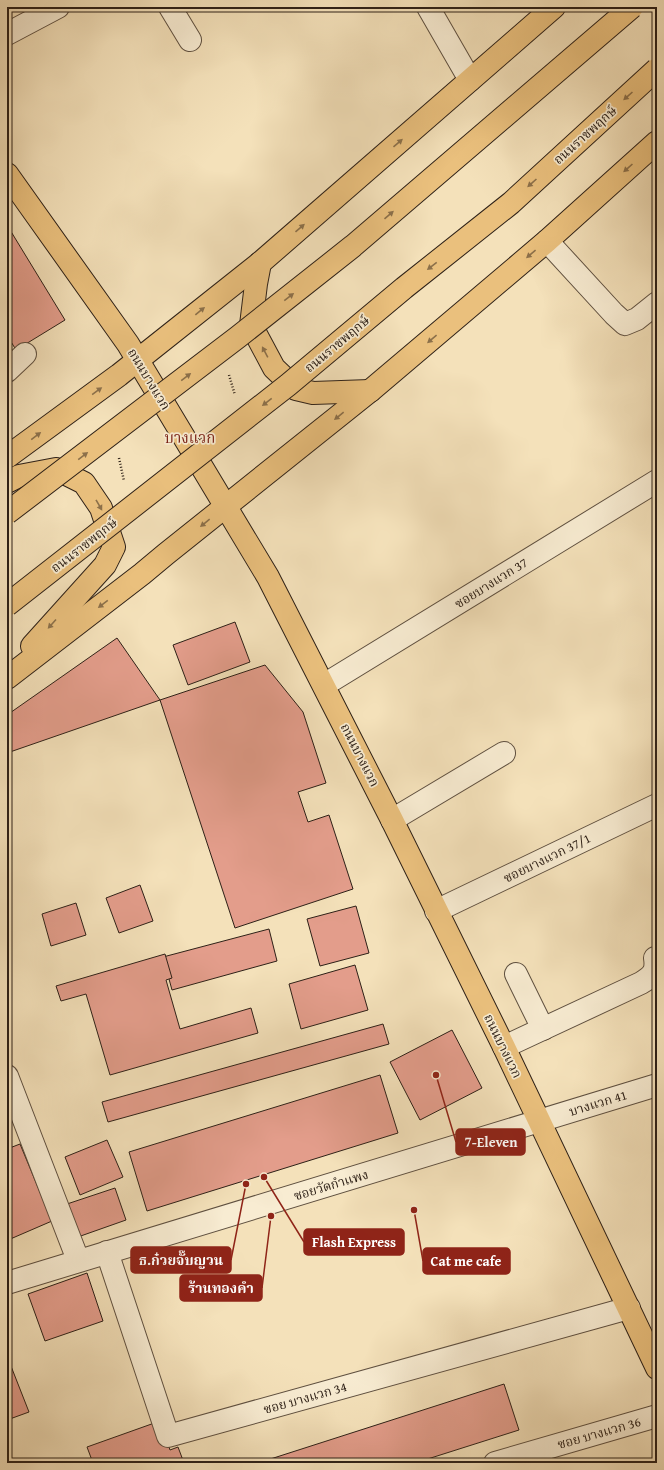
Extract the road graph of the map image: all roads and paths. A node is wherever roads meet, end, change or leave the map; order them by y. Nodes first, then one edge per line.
1 (58, 7) edge
2 (170, 7) edge
3 (428, 7) edge
4 (554, 7) edge
5 (632, 7) edge
6 (7, 34) edge
7 (190, 40) dead end
8 (657, 69) edge
9 (470, 80) junction
10 (657, 142) edge
11 (8, 178) edge
12 (547, 241) junction
13 (260, 263) junction
14 (657, 303) edge
15 (25, 354) dead end
16 (137, 360) junction
17 (227, 369) dead end
18 (7, 370) edge
19 (370, 391) junction
20 (237, 399) dead end
21 (118, 452) dead end
22 (9, 453) edge
23 (125, 481) dead end
24 (657, 481) edge
25 (7, 482) edge
26 (226, 505) junction
27 (7, 513) edge
28 (7, 606) edge
29 (7, 674) edge
30 (7, 678) edge
31 (324, 685) junction
32 (504, 753) dead end
33 (657, 805) edge
34 (392, 820) junction
35 (436, 911) junction
36 (655, 958) dead end
37 (516, 974) dead end
38 (543, 1029) junction
39 (504, 1047) junction
40 (7, 1076) edge
41 (657, 1085) edge
42 (539, 1120) junction
43 (107, 1252) junction
44 (78, 1260) junction
45 (7, 1283) edge
46 (629, 1308) junction
47 (657, 1368) edge
48 (657, 1416) edge
49 (495, 1463) edge

1 - 6 street
2 - 7 street
3 - 9 street
4 - 9 main road
27 -> 5 main road, bridge
8 -> 28 main road, ถนนราชพฤกษ์, bridge
13 -> 9 main road
10 -> 12 main road
11 - 16 main road, ถนนบางแวก
12 - 14 street
12 -> 19 main road
16 -> 13 main road
19 -> 13 main road
15 - 18 street
22 -> 16 main road
16 - 26 main road, ถนนบางแวก
17 - 20 path
19 -> 26 main road
21 - 23 path
24 - 31 street, ซอยบางแวก 37
25 -> 29 main road
26 -> 30 main road
26 - 31 main road, ถนนบางแวก
31 - 34 main road, ถนนบางแวก
32 - 34 street
33 - 35 street, ซอยบางแวก 37/1
34 - 35 main road, ถนนบางแวก
35 - 39 main road, ถนนบางแวก
36 - 38 street
37 - 38 street
38 - 39 street
39 - 42 main road, ถนนบางแวก
40 - 44 street
41 - 42 street, บางแวก 41
42 - 43 street, ซอยวัดกำแพง
42 - 46 main road, ถนนบางแวก
43 - 44 street, ซอยวัดกำแพง
43 - 46 street, ซอย บางแวก 34
44 - 45 street, ซอยวัดกำแพง
46 - 47 main road, ถนนบางแวก
48 - 49 street, ซอย บางแวก 36

